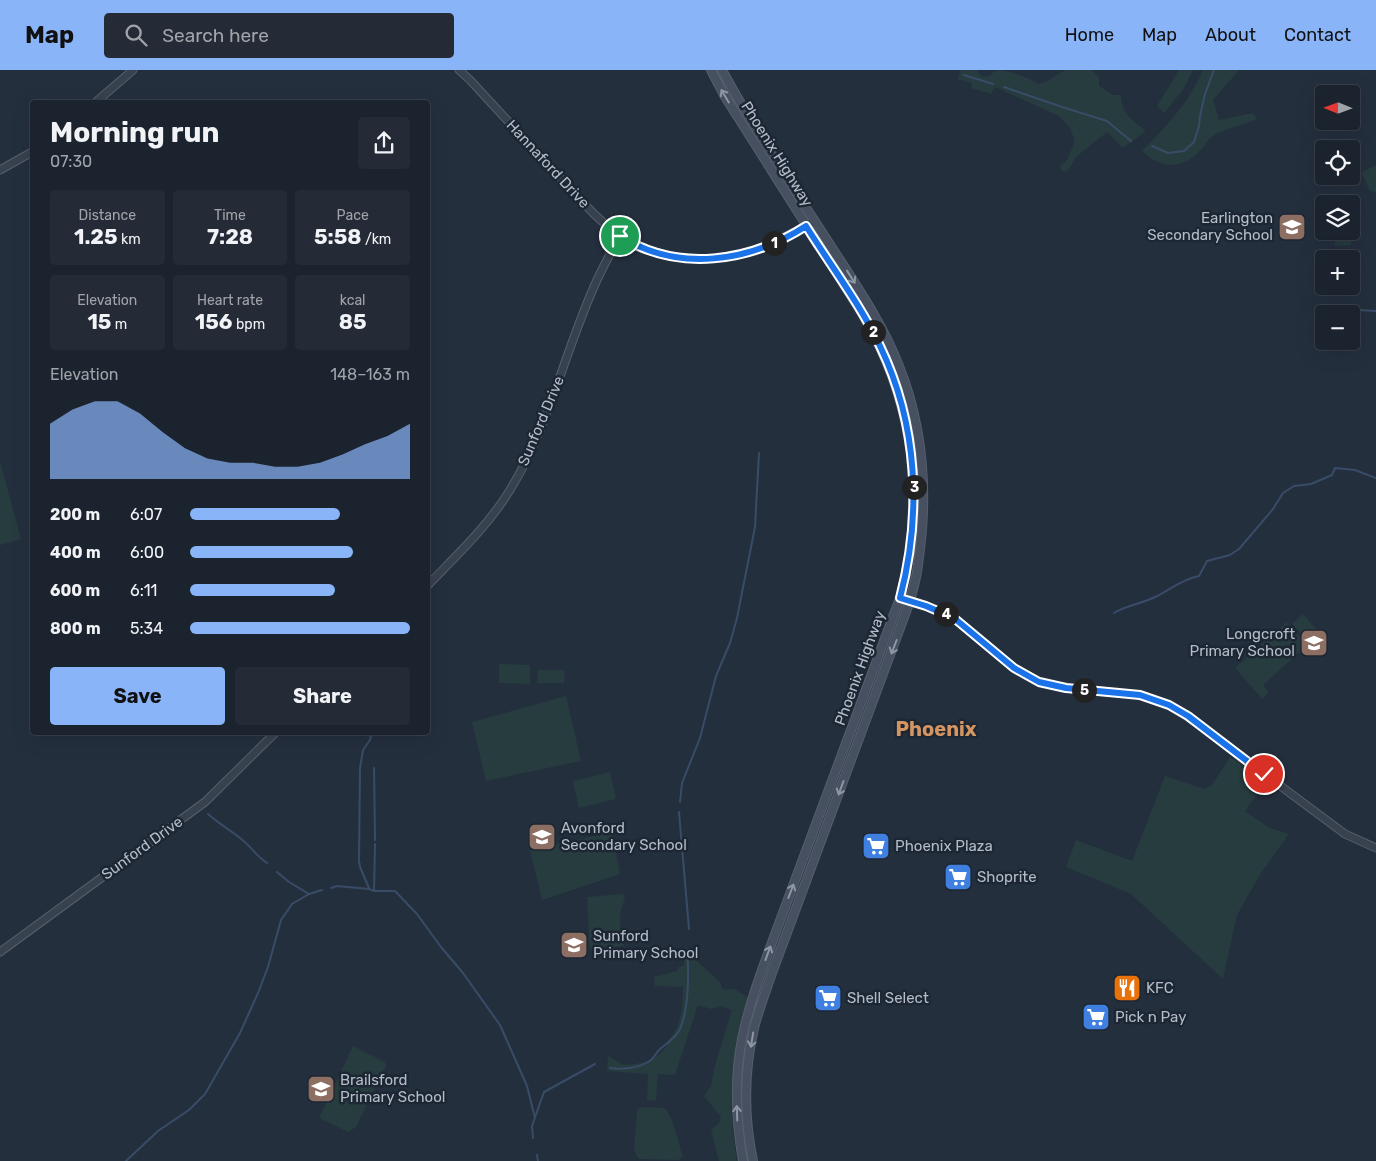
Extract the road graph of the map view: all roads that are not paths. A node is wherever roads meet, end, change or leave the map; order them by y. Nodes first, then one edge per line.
1 (133, 70) edge
2 (459, 70) edge
3 (711, 70) edge
4 (722, 70) edge
5 (98, 100) edge
6 (30, 153) edge
7 (0, 170) edge
8 (815, 221) junction
9 (806, 226) junction
10 (620, 236) junction
11 (430, 583) edge
12 (900, 598) junction
13 (910, 601) junction
14 (273, 735) edge
15 (1376, 848) edge
16 (0, 952) edge
17 (743, 1161) edge
18 (754, 1161) edge

1 - 5 street
2 - 10 street, Hannaford Drive
9 -> 3 main road, Phoenix Highway
4 - 8 main road, Phoenix Highway
6 - 7 street
8 - 9 street, Hannaford Drive
8 -> 13 main road, Phoenix Highway
9 - 10 street, Hannaford Drive
9 - 12 main road, Phoenix Highway
10 - 11 street, Sunford Drive
12 - 13 street
17 -> 12 main road, Phoenix Highway
13 - 15 street
13 -> 18 main road, Phoenix Highway
14 - 16 street, Sunford Drive

